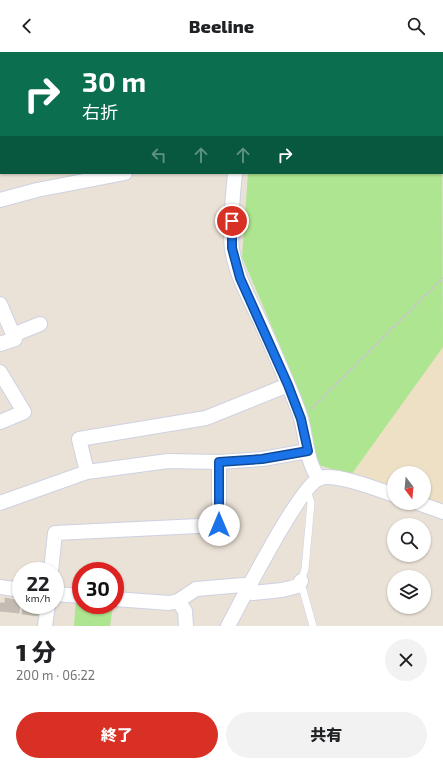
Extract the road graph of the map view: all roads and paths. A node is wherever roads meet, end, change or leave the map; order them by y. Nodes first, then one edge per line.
1 (120, 174) edge
2 (235, 174) edge
3 (0, 200) edge
4 (443, 278) edge
5 (0, 304) edge
6 (40, 324) dead end
7 (13, 336) junction
8 (0, 344) edge
9 (0, 372) edge
10 (288, 385) junction
11 (301, 419) junction
12 (0, 422) edge
13 (308, 451) junction
14 (219, 462) junction
15 (87, 472) junction
16 (319, 479) junction
17 (307, 490) junction
18 (387, 493) edge
19 (0, 503) edge
20 (431, 508) edge
21 (443, 512) edge
22 (52, 562) edge
23 (299, 584) junction
24 (0, 587) edge
25 (12, 589) edge
26 (248, 589) junction
27 (124, 600) edge
28 (178, 601) junction
29 (47, 614) edge
30 (45, 626) edge
31 (186, 626) edge
32 (228, 626) edge
33 (313, 626) edge

1 - 3 street
2 - 10 street
4 - 11 path
5 - 7 street
6 - 7 street
7 - 8 street
9 - 12 street
10 - 11 street
10 - 15 street
11 - 13 street
13 - 14 street
13 - 16 street
14 - 15 street
14 - 22 street
15 - 19 street
16 - 17 street
16 - 18 street
17 - 23 lane
17 - 26 street
20 - 21 street
23 - 26 street
23 - 33 lane
24 - 25 street
26 - 28 street
26 - 32 street
27 - 28 street
28 - 31 street
29 - 30 street

